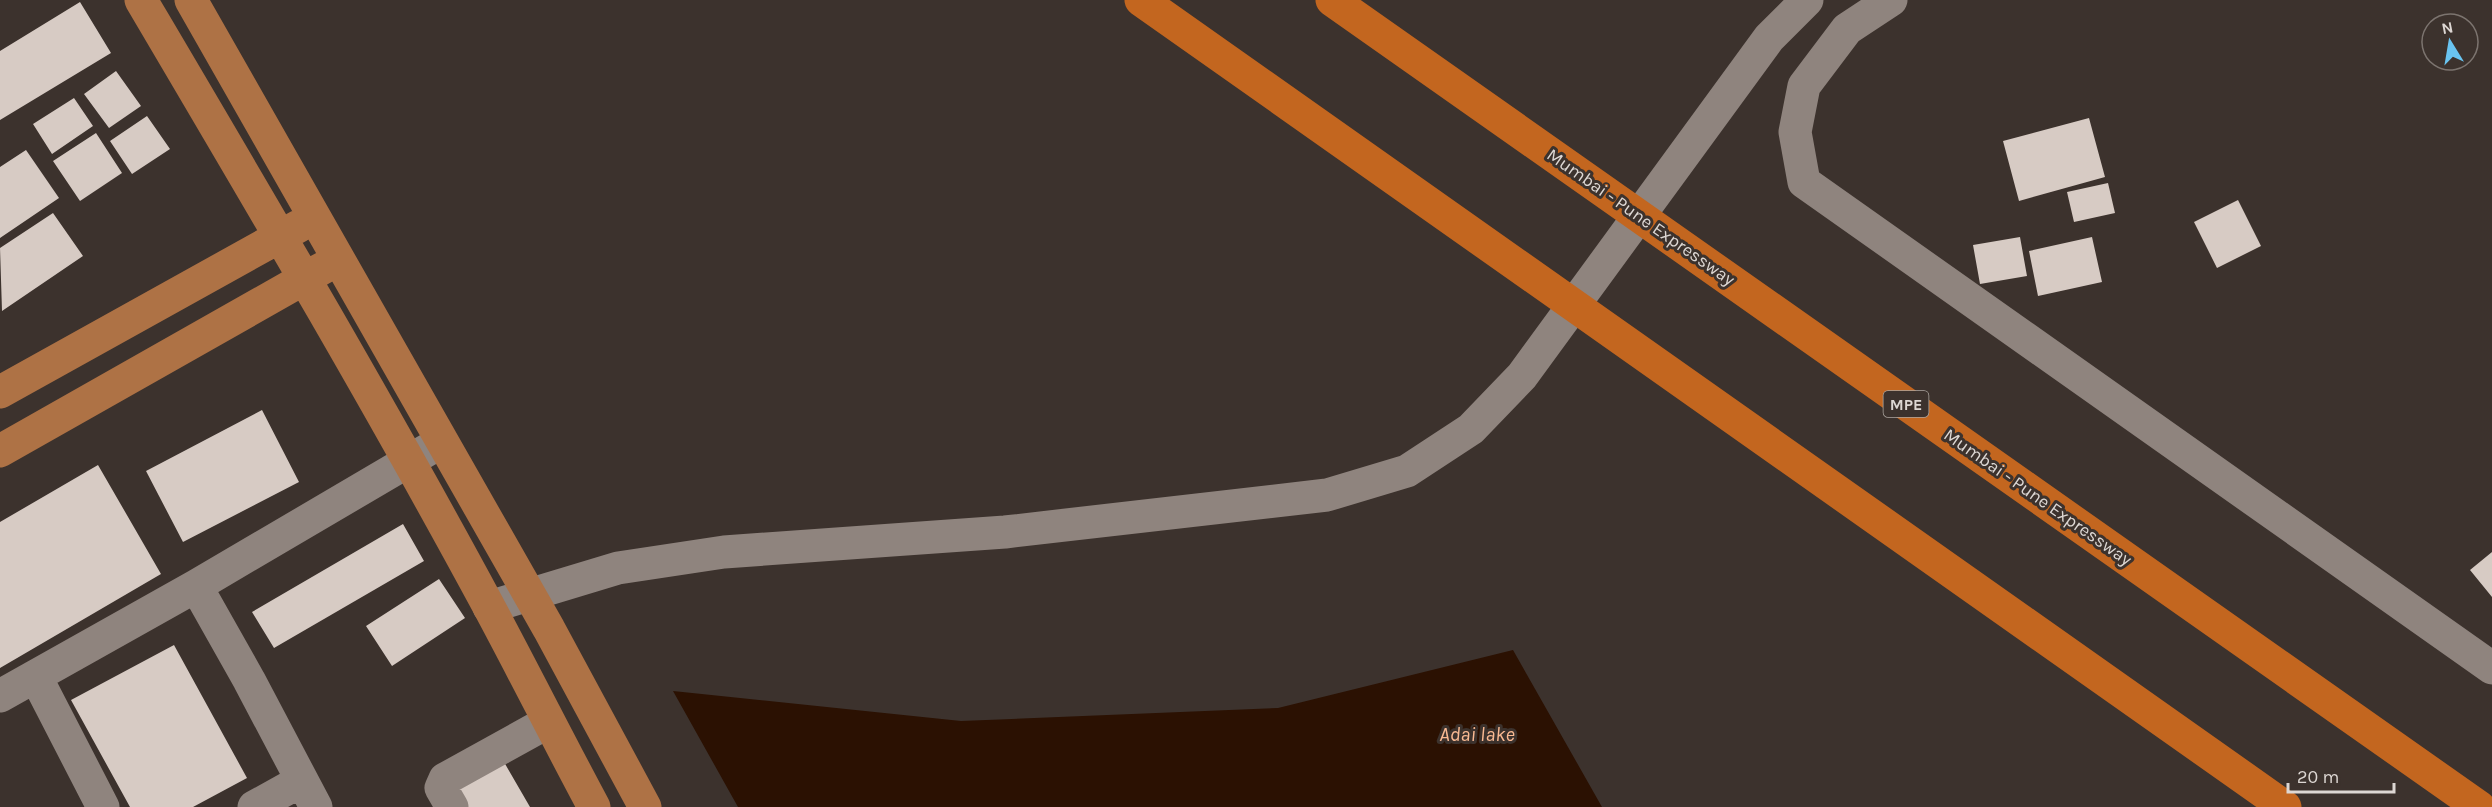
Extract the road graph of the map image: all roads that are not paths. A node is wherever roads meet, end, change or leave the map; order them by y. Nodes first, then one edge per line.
1 (141, 0) edge
2 (191, 0) edge
3 (1141, 0) edge
4 (1332, 0) edge
5 (1807, 0) edge
6 (1891, 0) edge
7 (314, 219) junction
8 (280, 235) junction
9 (338, 259) junction
10 (305, 280) junction
11 (0, 392) edge
12 (441, 442) junction
13 (0, 451) edge
14 (409, 461) junction
15 (196, 586) junction
16 (528, 596) junction
17 (489, 607) junction
18 (2492, 668) edge
19 (36, 676) junction
20 (0, 696) edge
21 (548, 722) junction
22 (309, 794) edge
23 (103, 807) edge
24 (254, 807) edge
25 (452, 807) edge
26 (594, 807) edge
27 (645, 807) edge
28 (2285, 807) edge
29 (2479, 807) edge

1 - 8 main road
2 - 7 main road
3 - 28 highway
4 - 29 highway, Mumbai - Pune Expressway / MPE
5 - 16 street
6 - 18 street
7 - 8 main road
7 - 9 main road
8 - 10 main road
8 - 11 main road
9 - 10 main road
9 - 12 main road
10 - 13 main road
10 - 14 main road
12 - 14 street
12 - 16 main road
14 - 15 street
14 - 17 main road
15 - 19 street
15 - 22 street
16 - 17 street
16 - 27 main road
17 - 21 main road
19 - 20 street
19 - 23 street
21 - 25 street
21 - 26 main road
22 - 24 street

